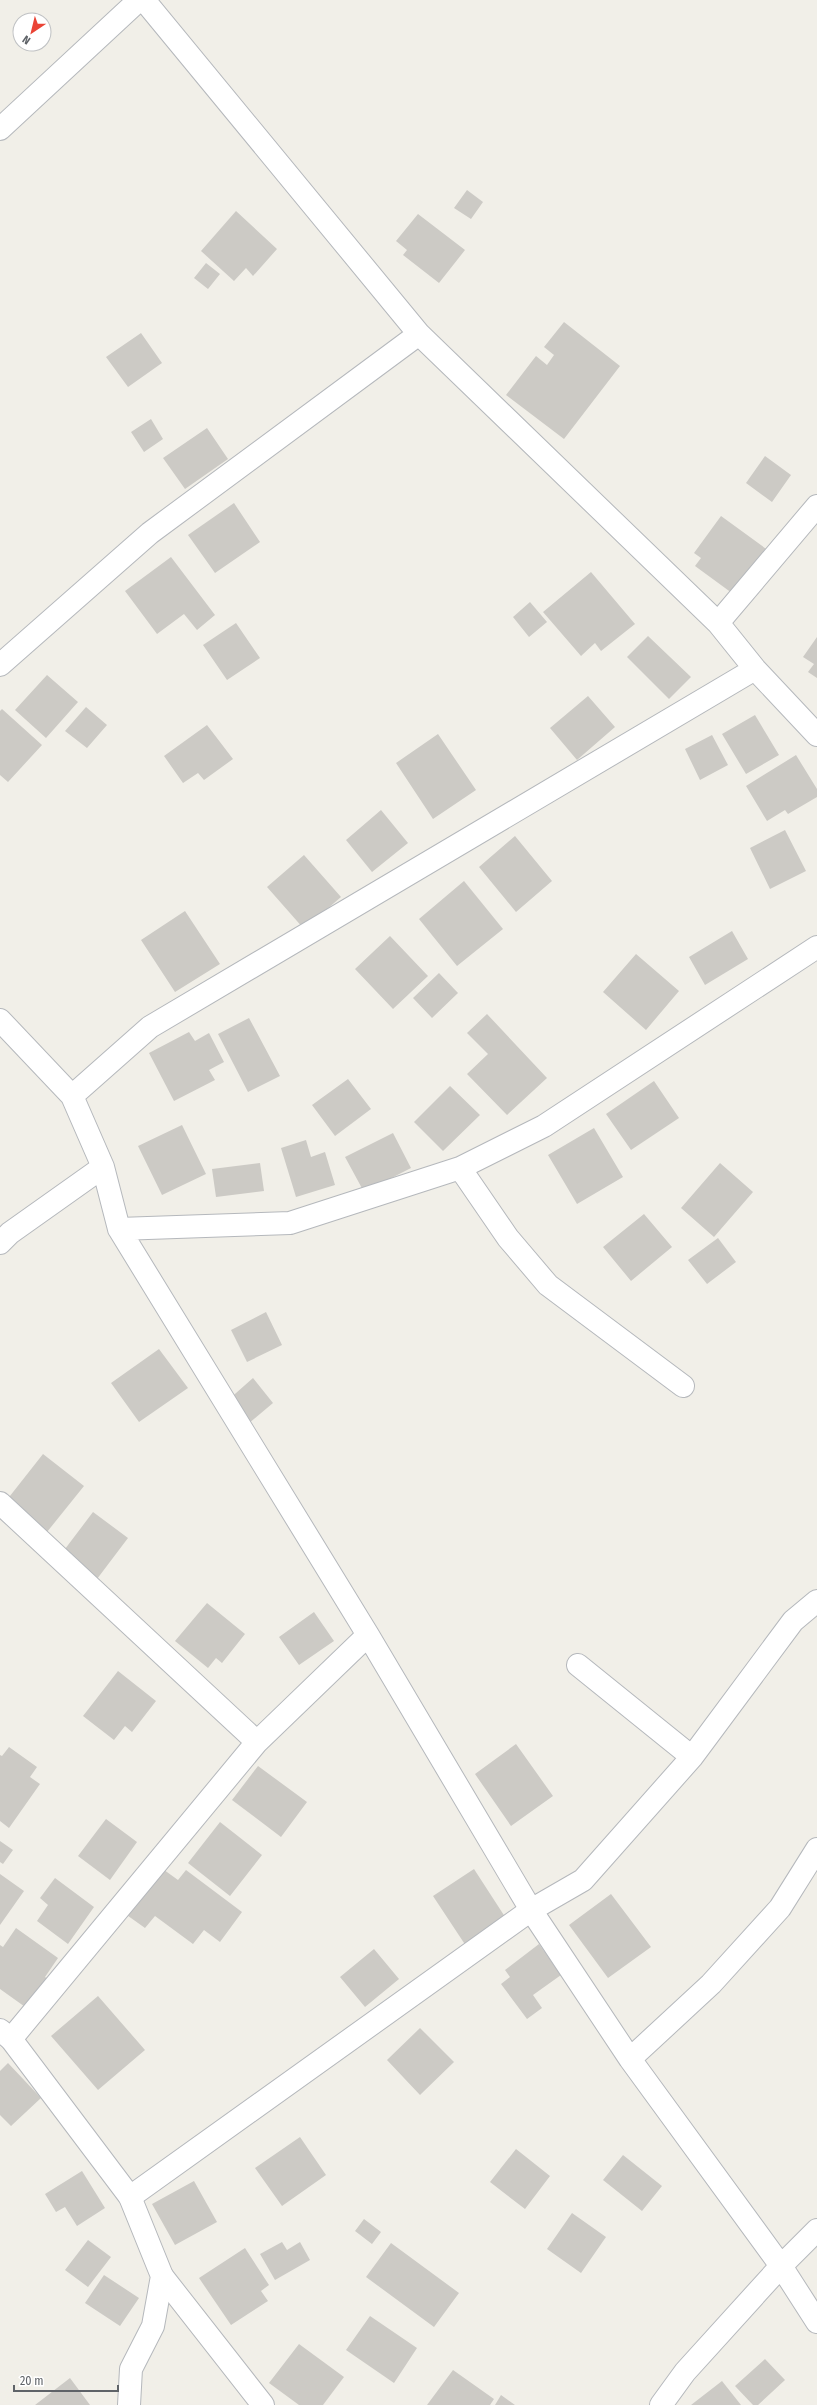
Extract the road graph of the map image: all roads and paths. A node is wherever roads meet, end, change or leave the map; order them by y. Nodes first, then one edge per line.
1 (138, 0) edge
2 (144, 0) edge
3 (0, 129) edge
4 (419, 334) junction
5 (817, 506) edge
6 (718, 623) junction
7 (0, 665) edge
8 (756, 669) junction
9 (817, 735) edge
10 (817, 947) edge
11 (0, 1020) edge
12 (72, 1096) junction
13 (102, 1167) junction
14 (460, 1168) junction
15 (119, 1229) junction
16 (0, 1243) edge
17 (683, 1386) dead end
18 (0, 1503) edge
19 (817, 1601) edge
20 (368, 1635) junction
21 (578, 1665) dead end
22 (257, 1742) junction
23 (692, 1757) junction
24 (817, 1849) edge
25 (531, 1910) junction
26 (6, 2035) edge
27 (630, 2059) junction
28 (130, 2197) junction
29 (817, 2230) edge
30 (781, 2266) junction
31 (162, 2276) junction
32 (817, 2322) edge
33 (129, 2405) edge
34 (263, 2405) edge
35 (661, 2405) edge

1 - 3 street
2 - 4 street
4 - 6 street
4 - 7 street
5 - 6 street
6 - 8 street
8 - 9 street
8 - 12 street
10 - 14 street
11 - 12 street
12 - 13 street
13 - 15 street
13 - 16 street
14 - 15 street
14 - 17 street
15 - 20 street
18 - 22 street
19 - 23 street
20 - 22 street
20 - 25 street
21 - 23 street
22 - 26 street
23 - 25 street
24 - 27 street
25 - 27 street
25 - 28 street
26 - 28 street
27 - 30 street
28 - 31 street
29 - 30 street
30 - 32 street
30 - 35 street
31 - 33 street
31 - 34 street

